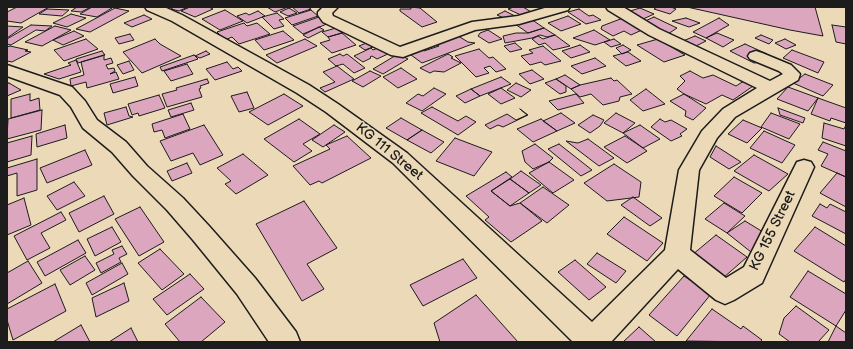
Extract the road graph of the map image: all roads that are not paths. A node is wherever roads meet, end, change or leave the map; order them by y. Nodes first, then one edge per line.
1 (152, 7) edge
2 (331, 7) edge
3 (563, 7) edge
4 (612, 7) edge
5 (756, 56) dead end
6 (7, 70) edge
7 (770, 88) junction
8 (804, 167) dead end
9 (677, 254) junction
10 (286, 342) edge
11 (593, 342) edge

1 - 11 street, KG 111 Street
2 - 3 street
4 - 7 street
5 - 7 street
6 - 10 street
7 - 9 street
8 - 9 street, KG 155 Street
9 - 11 street

